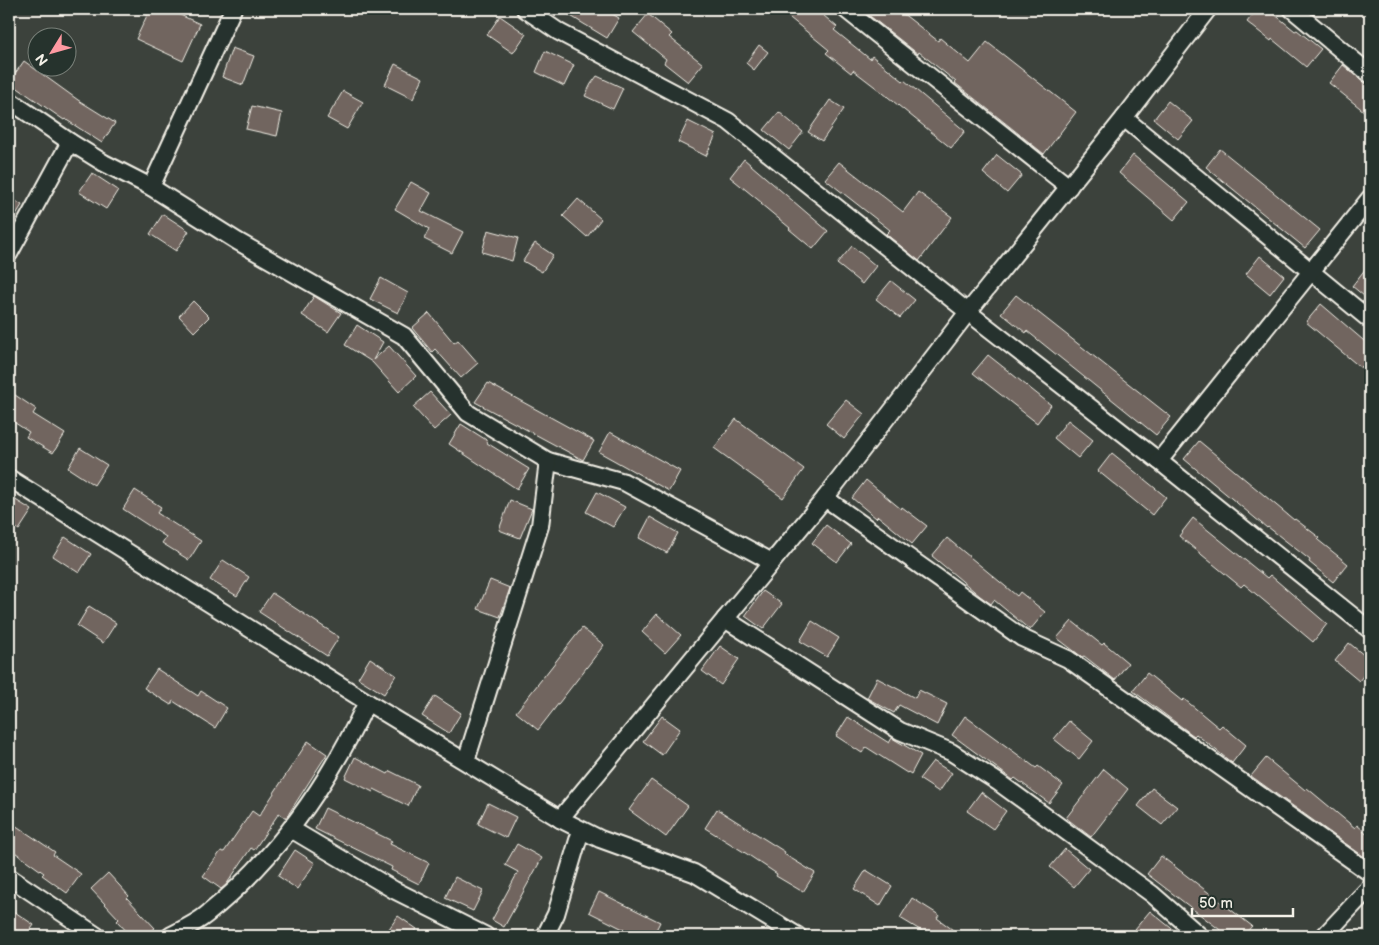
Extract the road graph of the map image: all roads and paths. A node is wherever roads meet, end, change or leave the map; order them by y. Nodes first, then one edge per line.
1 (234, 9) edge
2 (525, 9) edge
3 (845, 9) edge
4 (1208, 9) edge
5 (1292, 9) edge
6 (1370, 74) edge
7 (9, 100) edge
8 (1124, 118) junction
9 (70, 142) junction
10 (151, 187) junction
11 (1069, 187) junction
12 (1370, 198) edge
13 (9, 254) edge
14 (1312, 272) junction
15 (968, 312) junction
16 (1370, 320) edge
17 (548, 460) junction
18 (1159, 460) junction
19 (9, 478) edge
20 (824, 498) junction
21 (772, 562) junction
22 (725, 619) junction
23 (1370, 630) edge
24 (367, 702) junction
25 (466, 761) junction
26 (560, 819) junction
27 (291, 829) junction
28 (581, 830) junction
29 (1370, 873) edge
30 (9, 877) edge
31 (1370, 887) edge
32 (97, 936) edge
33 (170, 936) edge
34 (486, 936) edge
35 (544, 936) edge
36 (798, 936) edge
37 (1200, 936) edge
38 (1324, 936) edge

1 - 10 street
2 - 15 street
3 - 11 street
4 - 8 street
5 - 6 street
7 - 9 street
8 - 11 street
8 - 14 street
9 - 10 street
9 - 13 street
10 - 17 street
11 - 15 street
12 - 14 street
14 - 16 street
14 - 18 street
15 - 18 street
15 - 20 street
17 - 21 street
17 - 25 street
18 - 23 street
19 - 24 street
20 - 21 street
20 - 29 street
21 - 22 street
22 - 26 street
22 - 37 street
24 - 25 street
24 - 27 street
25 - 26 street
26 - 28 street
27 - 33 street
27 - 34 street
28 - 35 street
28 - 36 street
30 - 32 street
31 - 38 street

